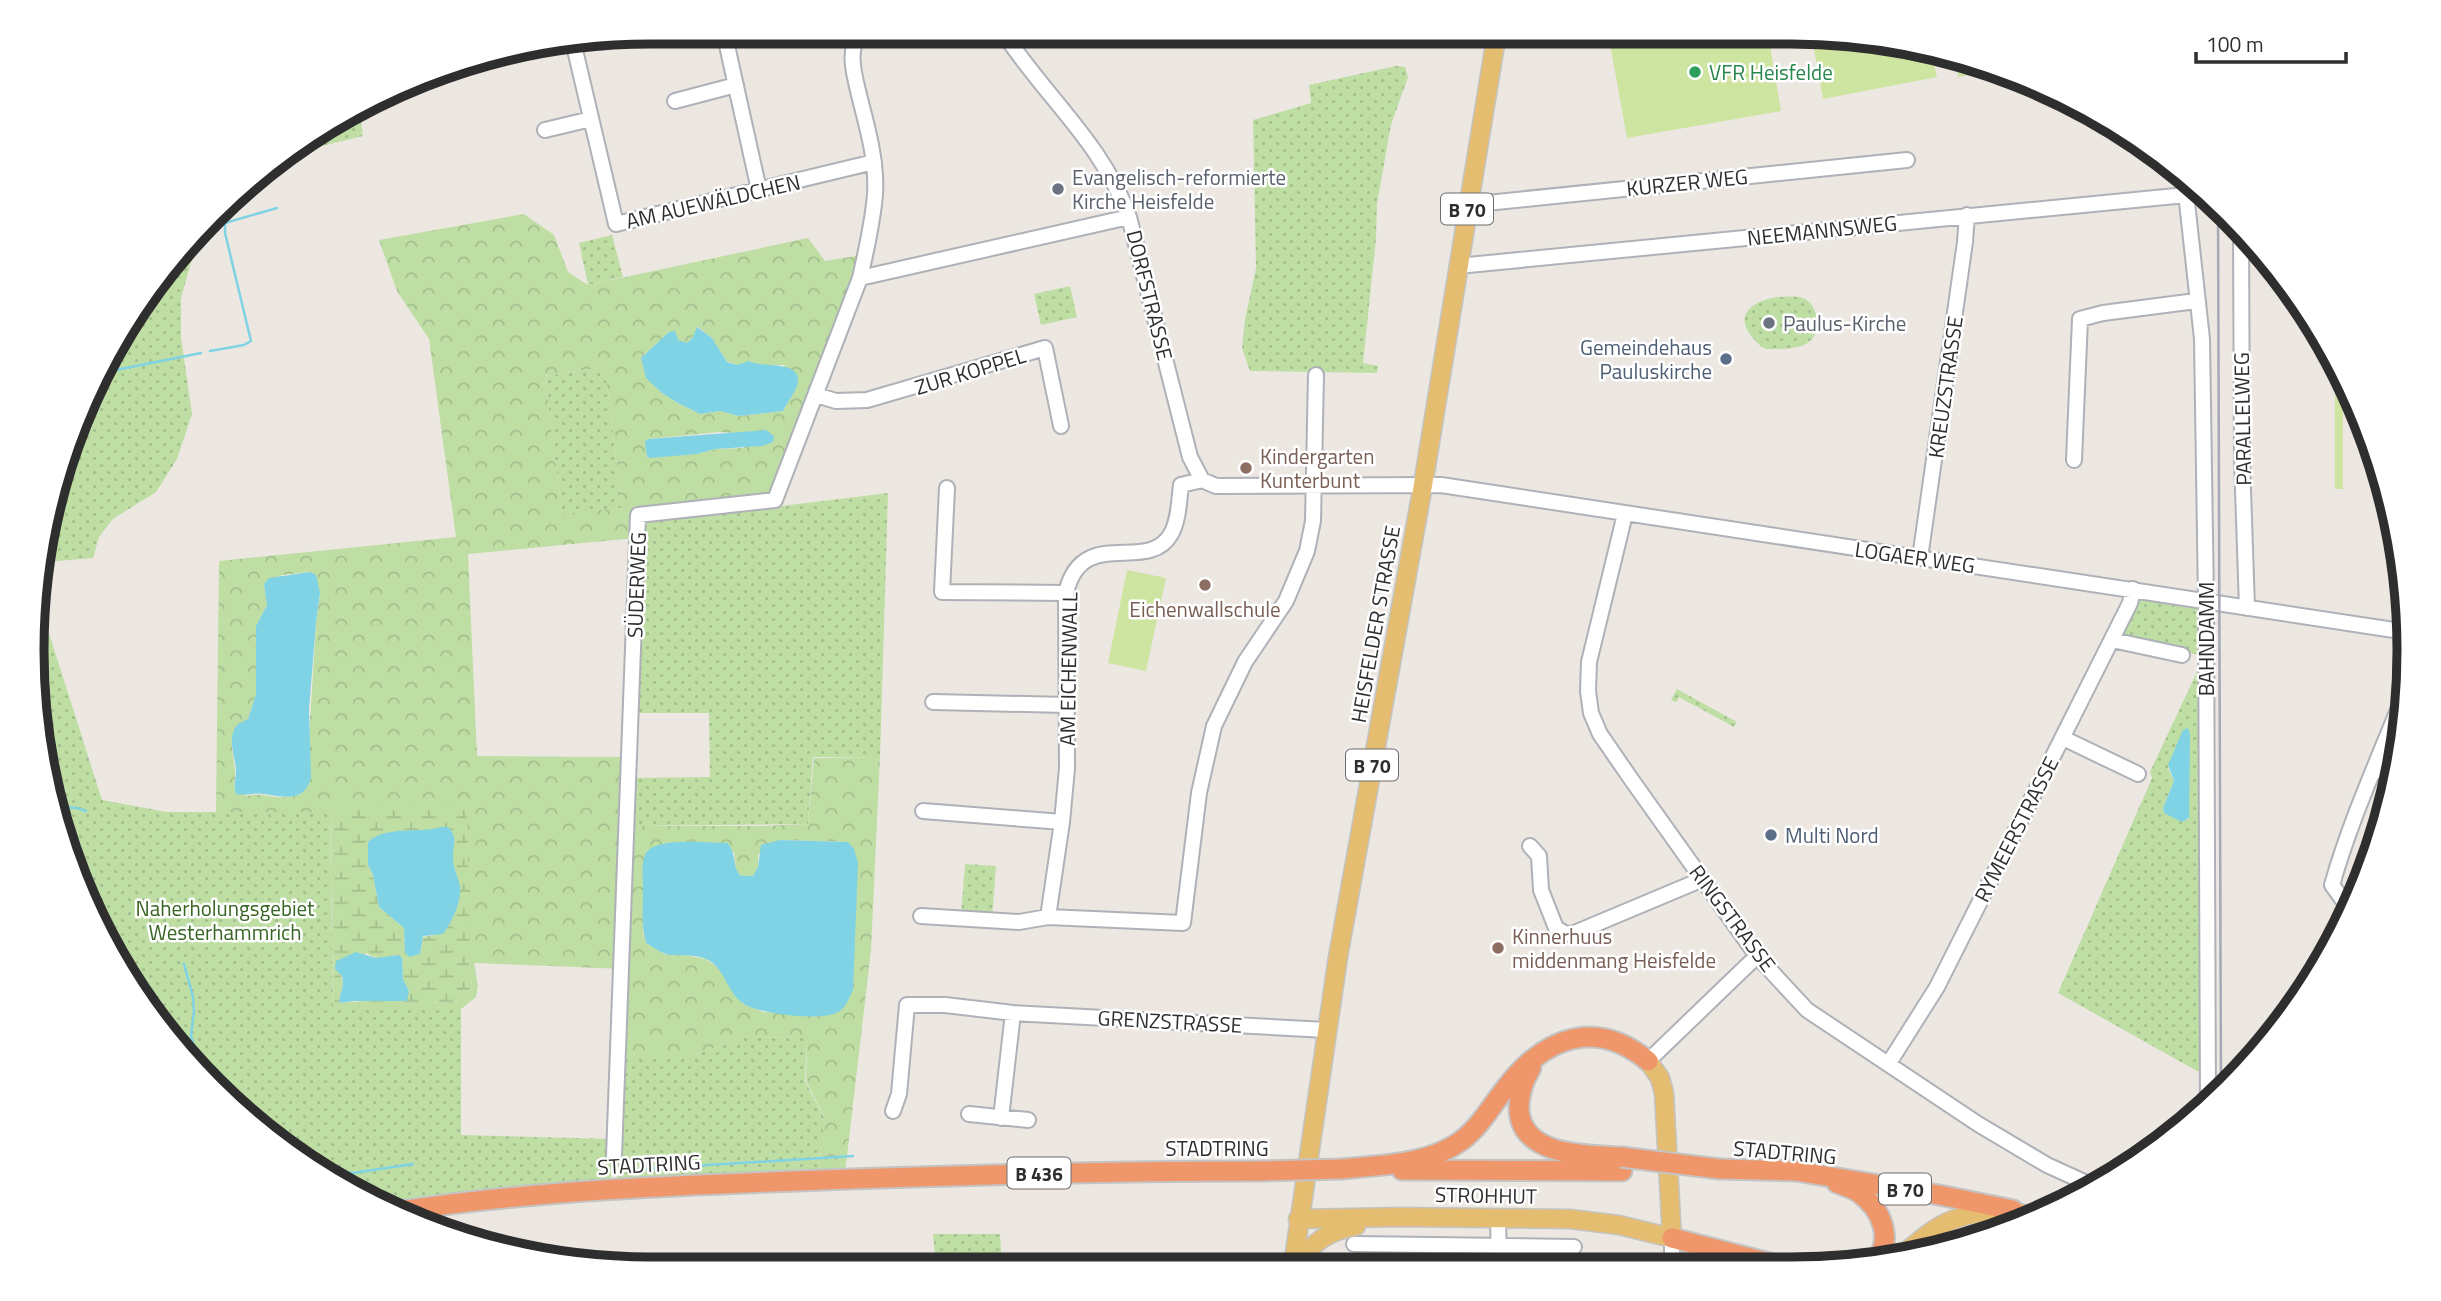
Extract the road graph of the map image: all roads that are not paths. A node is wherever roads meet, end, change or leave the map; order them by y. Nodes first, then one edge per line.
1 (727, 44) edge
2 (854, 44) edge
3 (1011, 44) edge
4 (1495, 44) edge
5 (575, 50) dead end
6 (736, 85) junction
7 (675, 101) dead end
8 (591, 119) junction
9 (545, 130) dead end
10 (1907, 160) dead end
11 (874, 162) junction
12 (759, 190) junction
13 (2185, 190) edge
14 (2186, 195) junction
15 (1467, 205) junction
16 (1967, 215) junction
17 (1129, 216) junction
18 (2244, 247) edge
19 (1458, 267) junction
20 (860, 278) junction
21 (2196, 301) junction
22 (1316, 375) dead end
23 (816, 395) junction
24 (1061, 426) dead end
25 (2074, 460) dead end
26 (1202, 480) junction
27 (1314, 485) junction
28 (1423, 485) junction
29 (947, 488) dead end
30 (1625, 514) junction
31 (1920, 558) junction
32 (2133, 589) junction
33 (1066, 593) junction
34 (2206, 601) junction
35 (2247, 608) junction
36 (2396, 630) edge
37 (2112, 640) junction
38 (2182, 655) dead end
39 (933, 702) dead end
40 (1066, 705) junction
41 (2392, 726) edge
42 (2063, 738) junction
43 (2375, 770) junction
44 (2385, 772) edge
45 (2138, 774) dead end
46 (923, 811) dead end
47 (1062, 822) junction
48 (1530, 846) dead end
49 (1703, 879) junction
50 (2343, 901) edge
51 (921, 916) dead end
52 (1048, 918) junction
53 (1757, 956) junction
54 (1013, 1013) junction
55 (1326, 1030) junction
56 (1547, 1048) junction
57 (1648, 1060) junction
58 (1889, 1063) junction
59 (2208, 1091) edge
60 (892, 1111) dead end
61 (970, 1115) dead end
62 (1001, 1118) junction
63 (1028, 1120) dead end
64 (614, 1156) dead end
65 (1621, 1164) junction
66 (1342, 1169) junction
67 (1796, 1171) junction
68 (2084, 1182) edge
69 (413, 1209) edge
70 (2019, 1212) edge
71 (2017, 1213) edge
72 (1400, 1217) junction
73 (1498, 1217) junction
74 (1298, 1219) junction
75 (1672, 1238) junction
76 (1354, 1244) dead end
77 (1499, 1245) junction
78 (1914, 1245) edge
79 (1574, 1247) dead end
80 (1881, 1250) edge
81 (1294, 1257) edge
82 (1303, 1257) edge
83 (1499, 1257) edge
84 (1672, 1257) edge
85 (1746, 1257) edge

1 - 6 street
2 - 11 street, SÜDERWEG
3 - 17 street, DORFSTRASSE
4 - 15 main road, HEISFELDER STRASSE / B 70
5 - 8 street, AM AUEWÄLDCHEN
6 - 7 street
6 - 12 street
8 - 9 street
8 - 12 street, AM AUEWÄLDCHEN
10 - 15 street, KURZER WEG
11 - 12 street, AM AUEWÄLDCHEN
11 - 20 street, SÜDERWEG
13 - 14 street, BAHNDAMM
14 - 16 street, NEEMANNSWEG
14 - 21 street, BAHNDAMM
15 - 19 main road, HEISFELDER STRASSE / B 70
16 - 19 street, NEEMANNSWEG
16 - 31 street, KREUZSTRASSE
17 - 20 street
17 - 26 street, DORFSTRASSE
18 - 35 street, PARALLELWEG
19 - 28 main road, HEISFELDER STRASSE / B 70
20 - 23 street, SÜDERWEG
21 - 25 street
21 - 34 street, BAHNDAMM
22 - 27 street
23 - 24 street, ZUR KOPPEL
23 - 64 street, SÜDERWEG
26 - 27 street
26 - 33 street, AM EICHENWALL
27 - 28 street
27 - 52 street
28 - 30 street, LOGAER WEG
28 - 55 main road, HEISFELDER STRASSE / B 70
29 - 33 street
30 - 31 street, LOGAER WEG
30 - 49 street, RINGSTRASSE
31 - 32 street, LOGAER WEG
32 - 34 street, LOGAER WEG
32 - 37 street, RYMEERSTRASSE
33 - 40 street, AM EICHENWALL
34 - 35 street, LOGAER WEG
34 - 59 street, BAHNDAMM
35 - 36 street, LOGAER WEG
37 - 38 street
37 - 42 street, RYMEERSTRASSE
39 - 40 street
40 - 47 street, AM EICHENWALL
41 - 43 street
42 - 45 street
42 - 58 street, RYMEERSTRASSE
43 - 44 street
43 - 50 street
46 - 47 street
47 - 52 street, AM EICHENWALL
48 - 49 street
49 - 53 street, RINGSTRASSE
51 - 52 street
53 - 57 street
53 - 58 street, RINGSTRASSE
54 - 55 street, GRENZSTRASSE
54 - 60 street, GRENZSTRASSE
54 - 62 street
55 - 74 main road, HEISFELDER STRASSE / B 70
56 - 57 highway
56 - 65 highway, B 70
56 - 66 highway
57 - 75 main road
58 - 68 street, RINGSTRASSE
61 - 62 street
62 - 63 street
65 - 66 highway, STADTRING / B 436
65 - 67 highway, STADTRING / B 70, bridge
66 - 69 highway, STADTRING / B 436, bridge
67 - 70 highway, STADTRING / B 70
67 - 80 highway
71 - 78 main road, B 70
72 - 73 main road, STROHHUT
72 - 74 main road, STROHHUT
72 - 82 main road
73 - 75 main road, STROHHUT
73 - 77 street
74 - 81 main road, HEISFELDER STRASSE
75 - 84 street
75 - 85 highway
76 - 77 street
77 - 79 street
77 - 83 street

